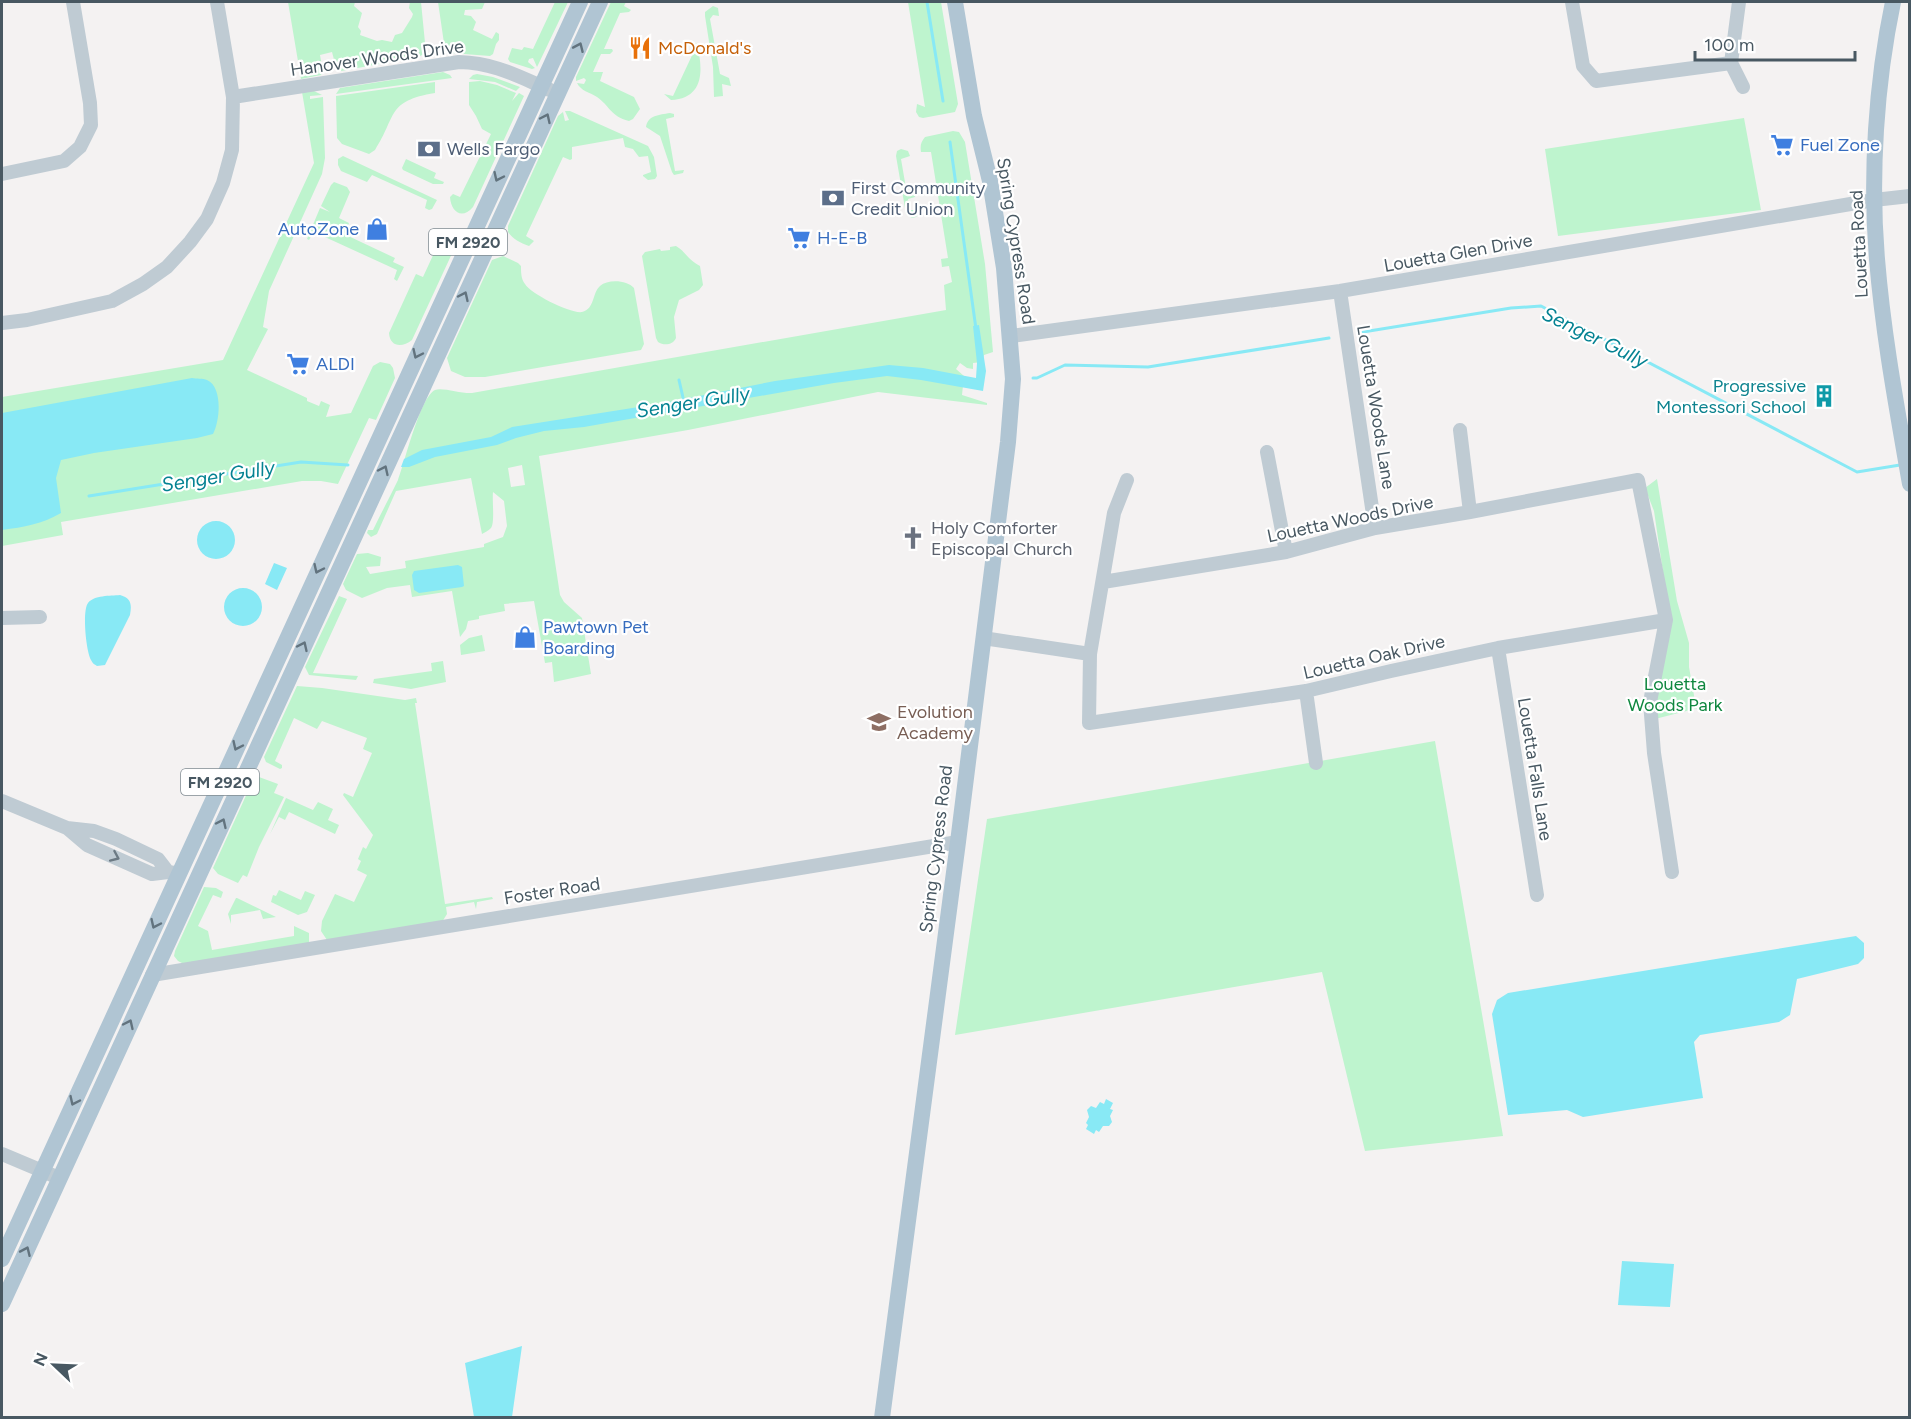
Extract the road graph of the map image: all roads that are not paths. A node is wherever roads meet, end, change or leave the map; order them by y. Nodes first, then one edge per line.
1 (73, 2) edge
2 (217, 2) edge
3 (580, 2) edge
4 (600, 2) edge
5 (955, 2) edge
6 (1572, 2) edge
7 (1738, 2) edge
8 (1893, 2) edge
9 (1731, 63) junction
10 (540, 86) junction
11 (1743, 87) dead end
12 (558, 93) junction
13 (232, 97) junction
14 (2, 174) edge
15 (1910, 196) edge
16 (1874, 200) junction
17 (1340, 291) junction
18 (2, 323) edge
19 (1011, 336) junction
20 (1460, 430) dead end
21 (1267, 452) dead end
22 (1126, 480) dead end
23 (1910, 484) edge
24 (1470, 512) junction
25 (1376, 528) junction
26 (1286, 552) junction
27 (1103, 582) junction
28 (40, 617) dead end
29 (2, 618) edge
30 (1666, 620) junction
31 (983, 638) junction
32 (1498, 648) junction
33 (1090, 654) junction
34 (1306, 691) junction
35 (1316, 763) dead end
36 (2, 801) edge
37 (958, 842) junction
38 (1672, 872) dead end
39 (173, 873) junction
40 (1537, 895) dead end
41 (152, 975) junction
42 (2, 1154) edge
43 (42, 1171) junction
44 (59, 1178) junction
45 (2, 1259) edge
46 (2, 1304) edge
47 (882, 1418) edge

1 - 14 street
2 - 13 street
3 - 10 main road, FM 2920 / FM 2920
12 -> 4 main road, FM 2920 / FM 2920
5 - 19 main road, Spring Cypress Road
6 - 9 street
7 - 9 street
8 - 16 main road, Louetta Road
9 - 11 street
10 - 12 street, Hanover Woods Drive
10 - 13 street, Hanover Woods Drive
10 -> 39 main road, FM 2920 / FM 2920
41 -> 12 main road, FM 2920 / FM 2920
13 - 18 street
15 - 16 street, Louetta Glen Drive
16 - 17 street, Louetta Glen Drive
16 - 23 main road, Louetta Road
17 - 19 street, Louetta Glen Drive
17 - 25 street, Louetta Woods Lane
19 - 31 main road, Spring Cypress Road
20 - 24 street
21 - 26 street
22 - 27 street
24 - 25 street, Louetta Woods Drive
24 - 30 street, Louetta Woods Drive
25 - 26 street, Louetta Woods Drive
26 - 27 street, Louetta Woods Drive
27 - 33 street
28 - 29 street
30 - 32 street, Louetta Oak Drive
30 - 38 street
31 - 33 street
31 - 37 main road, Spring Cypress Road
32 - 34 street, Louetta Oak Drive
32 - 40 street, Louetta Falls Lane
33 - 34 street, Louetta Oak Drive
34 - 35 street
36 - 39 street
37 - 41 street, Foster Road
37 - 47 main road, Spring Cypress Road
39 -> 43 main road, FM 2920 / FM 2920
44 -> 41 main road, FM 2920 / FM 2920
42 - 43 street
43 - 44 street
43 - 45 main road, FM 2920 / FM 2920
46 -> 44 main road, FM 2920 / FM 2920

